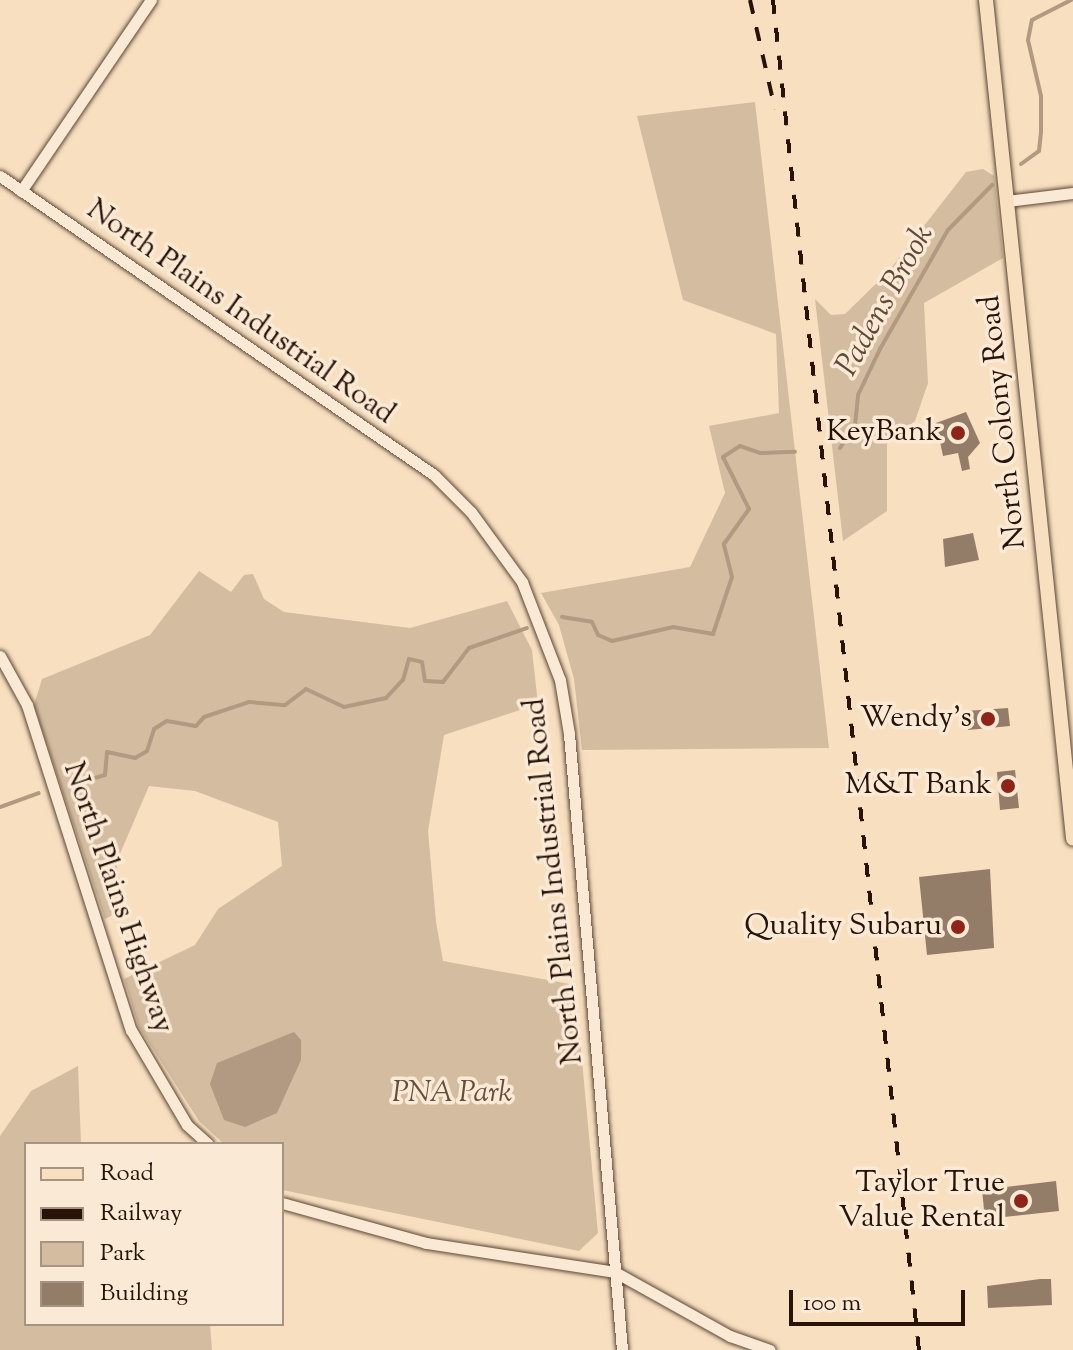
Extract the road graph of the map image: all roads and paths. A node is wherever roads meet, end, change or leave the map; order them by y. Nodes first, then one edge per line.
1 (151, 0) edge
2 (986, 0) edge
3 (0, 176) edge
4 (21, 191) junction
5 (1073, 193) edge
6 (1007, 201) junction
7 (0, 656) edge
8 (1073, 838) edge
9 (206, 1142) edge
10 (284, 1204) edge
11 (615, 1272) junction
12 (622, 1350) edge
13 (770, 1350) edge

1 - 4 street
2 - 6 main road, North Colony Road
3 - 4 street, North Plains Industrial Road
4 - 11 street, North Plains Industrial Road
5 - 6 street
6 - 8 main road, North Colony Road
7 - 9 street, North Plains Highway
10 - 11 street
11 - 12 street, North Plains Industrial Road
11 - 13 street

